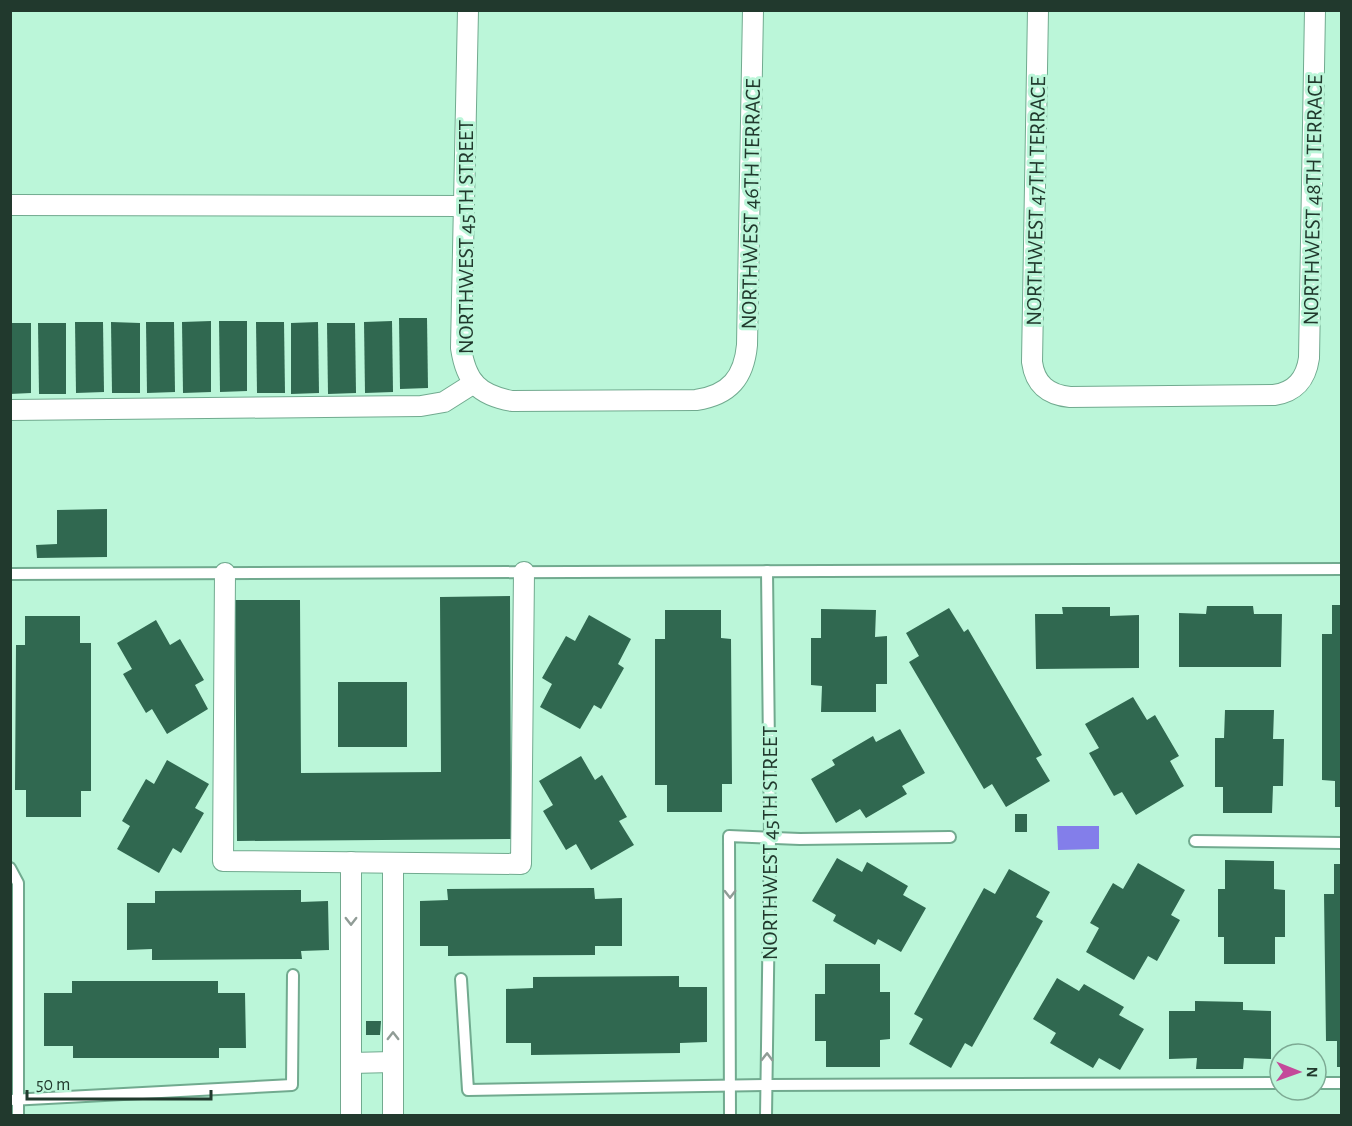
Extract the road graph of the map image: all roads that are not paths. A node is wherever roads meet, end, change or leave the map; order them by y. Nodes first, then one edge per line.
1 (468, 10) edge
2 (753, 10) edge
3 (1038, 10) edge
4 (1315, 10) edge
5 (10, 205) edge
6 (464, 206) junction
7 (474, 383) junction
8 (1297, 386) joint
9 (725, 390) joint
10 (10, 410) edge
11 (1341, 569) edge
12 (767, 571) junction
13 (524, 572) junction
14 (225, 573) junction
15 (10, 574) edge
16 (770, 837) junction
17 (950, 837) dead end
18 (1195, 841) dead end
19 (1341, 843) edge
20 (351, 862) junction
21 (393, 862) junction
22 (10, 868) edge
23 (293, 975) dead end
24 (460, 979) dead end
25 (393, 1062) junction
26 (351, 1063) junction
27 (1268, 1083) edge
28 (767, 1085) junction
29 (731, 1086) junction
30 (14, 1099) edge
31 (18, 1116) edge
32 (351, 1116) edge
33 (393, 1116) edge
34 (730, 1116) edge
35 (766, 1116) edge

1 - 6 street, NORTHWEST 45TH STREET
2 - 9 street, NORTHWEST 46TH TERRACE
3 - 8 street, NORTHWEST 47TH TERRACE
4 - 8 street, NORTHWEST 48TH TERRACE
5 - 6 street
6 - 7 street, NORTHWEST 45TH STREET
7 - 9 street, NORTHWEST 45TH STREET
7 - 10 street
11 - 12 lane
12 - 13 lane
12 - 16 lane, NORTHWEST 45TH STREET
13 - 14 lane
13 - 21 street
14 - 15 lane
14 - 20 street
16 - 17 lane
28 -> 16 lane, NORTHWEST 45TH STREET
16 -> 29 lane, NORTHWEST 45TH STREET
18 - 19 lane
20 - 21 street
20 -> 26 street
25 -> 21 street
22 - 30 lane
23 - 30 lane
24 - 29 lane
25 - 26 street
25 - 33 street
26 - 32 street
27 - 28 lane
28 - 29 lane
28 - 35 lane, NORTHWEST 45TH STREET
29 - 34 lane, NORTHWEST 45TH STREET
30 - 31 lane

